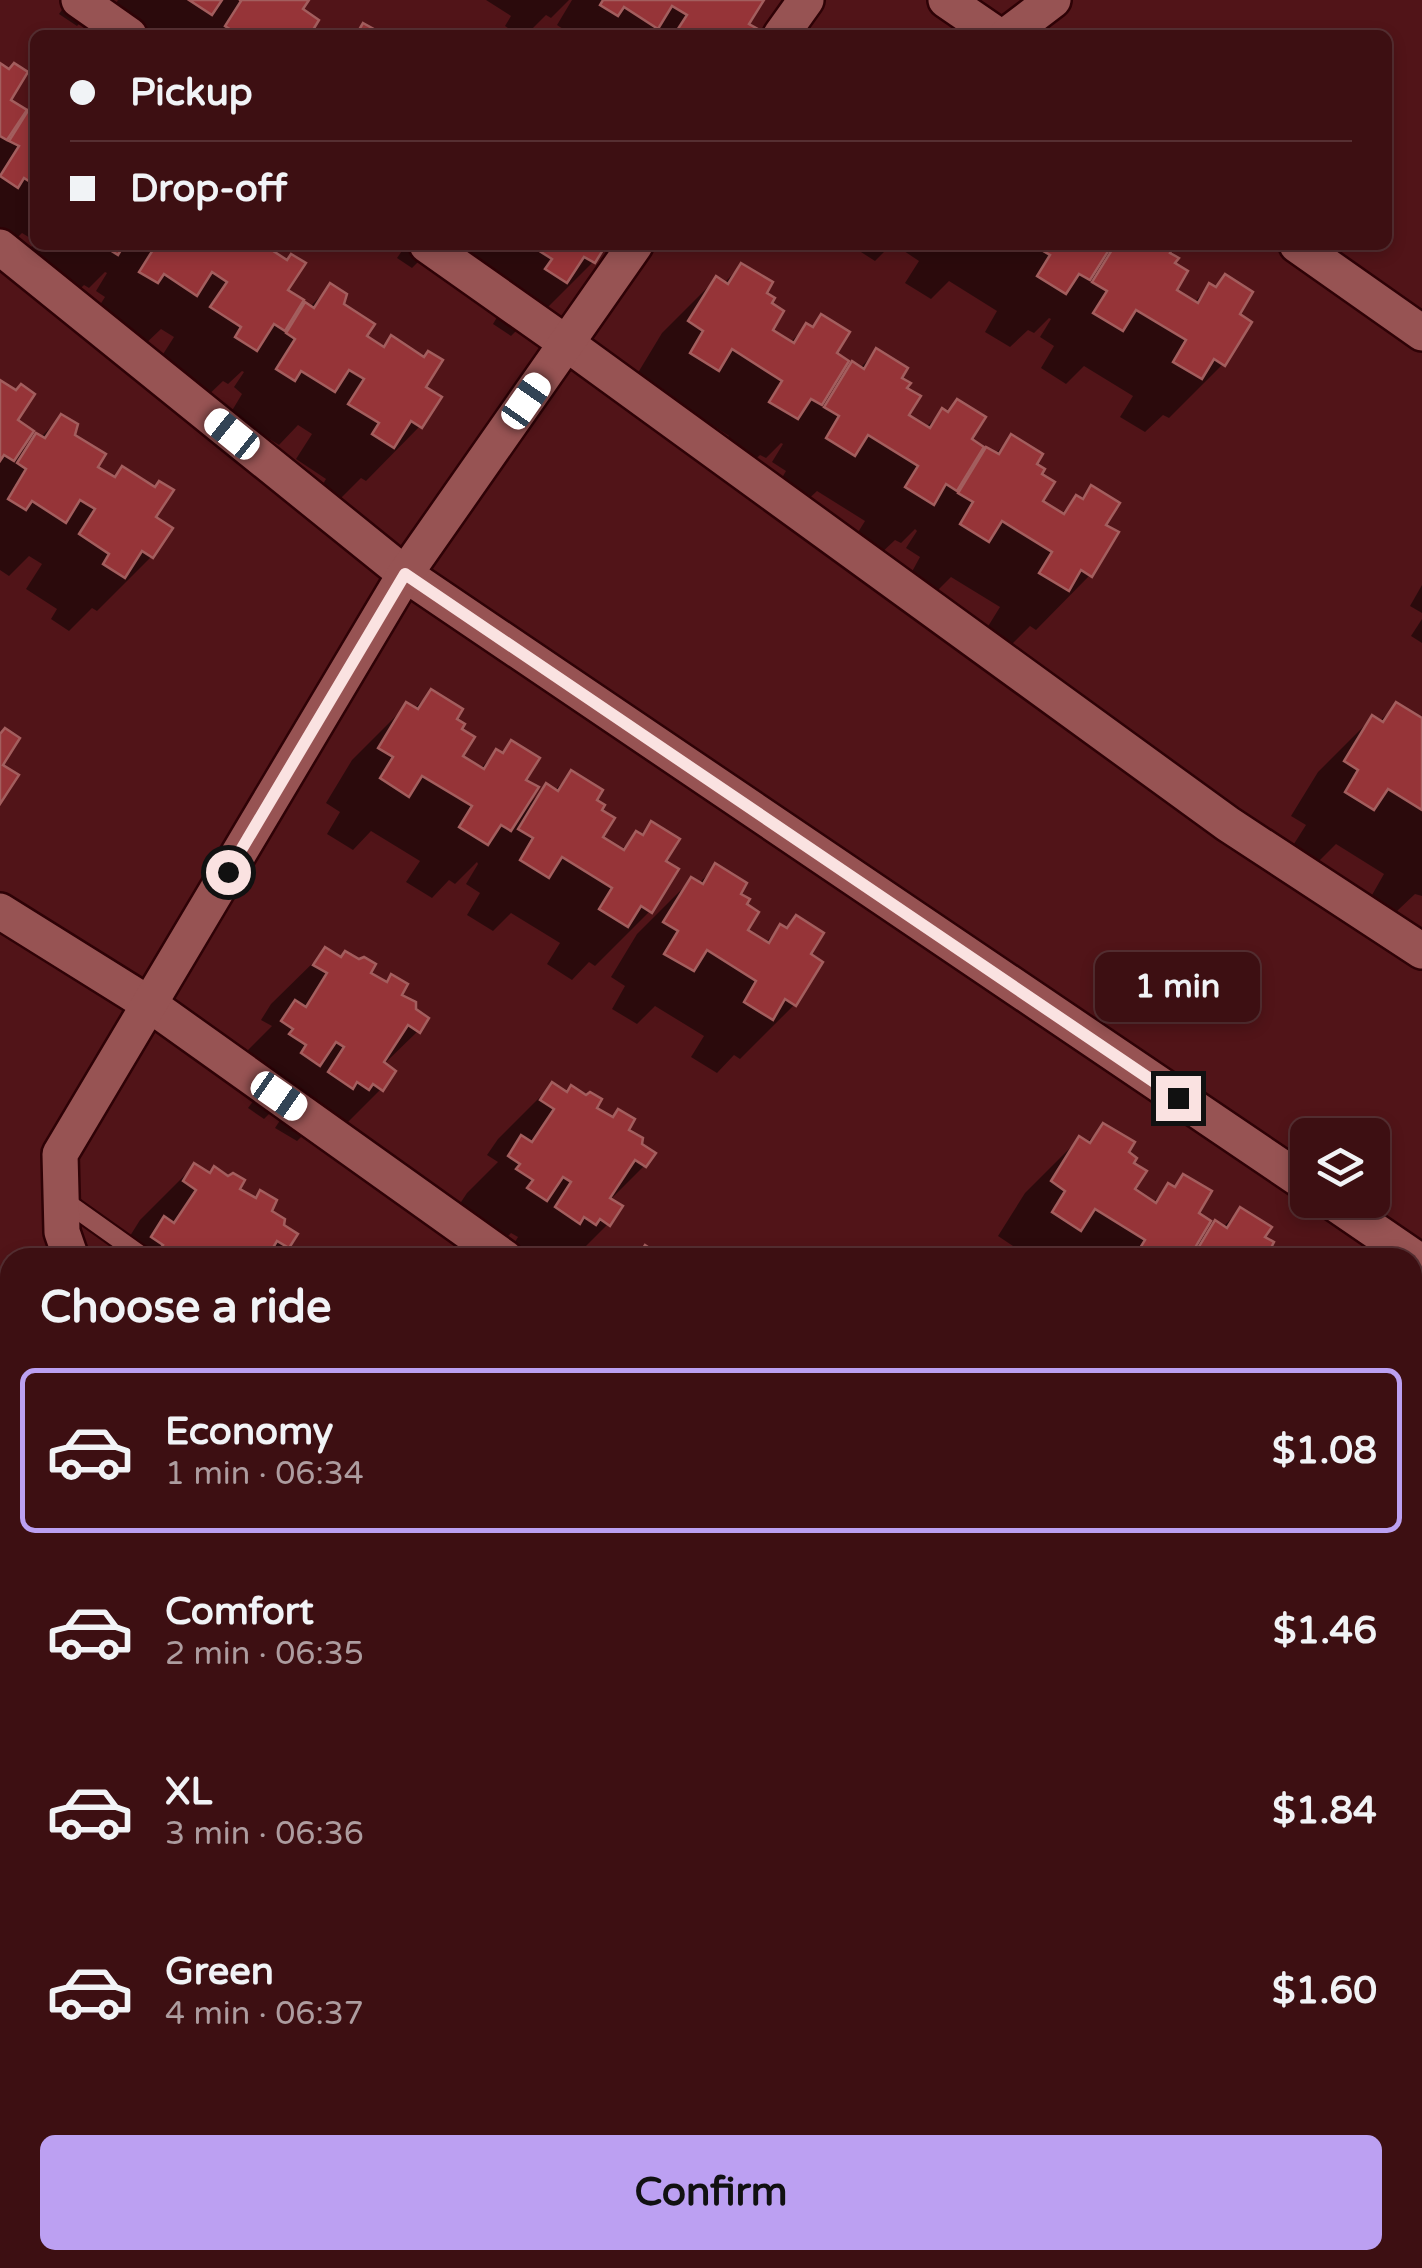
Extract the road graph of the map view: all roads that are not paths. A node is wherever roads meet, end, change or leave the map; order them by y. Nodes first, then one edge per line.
1 (79, 0) edge
2 (806, 0) edge
3 (946, 0) edge
4 (1053, 0) edge
5 (122, 30) edge
6 (785, 30) edge
7 (990, 30) edge
8 (1014, 30) edge
9 (0, 248) edge
10 (434, 250) edge
11 (631, 250) edge
12 (1304, 250) edge
13 (1422, 333) edge
14 (566, 343) junction
15 (405, 574) junction
16 (0, 912) edge
17 (1422, 951) edge
18 (149, 1004) junction
19 (1290, 1173) edge
20 (61, 1199) junction
21 (1357, 1218) edge
22 (68, 1248) edge
23 (131, 1248) edge
24 (491, 1248) edge
25 (1401, 1248) edge

1 - 5 street
2 - 6 street
3 - 7 street
4 - 8 street
9 - 15 street
10 - 14 street
11 - 14 street
12 - 13 street
14 - 15 street
14 - 17 street
15 - 18 street
15 - 19 street
16 - 18 street
18 - 20 street
18 - 24 street
20 - 22 street
20 - 23 lane
21 - 25 street

